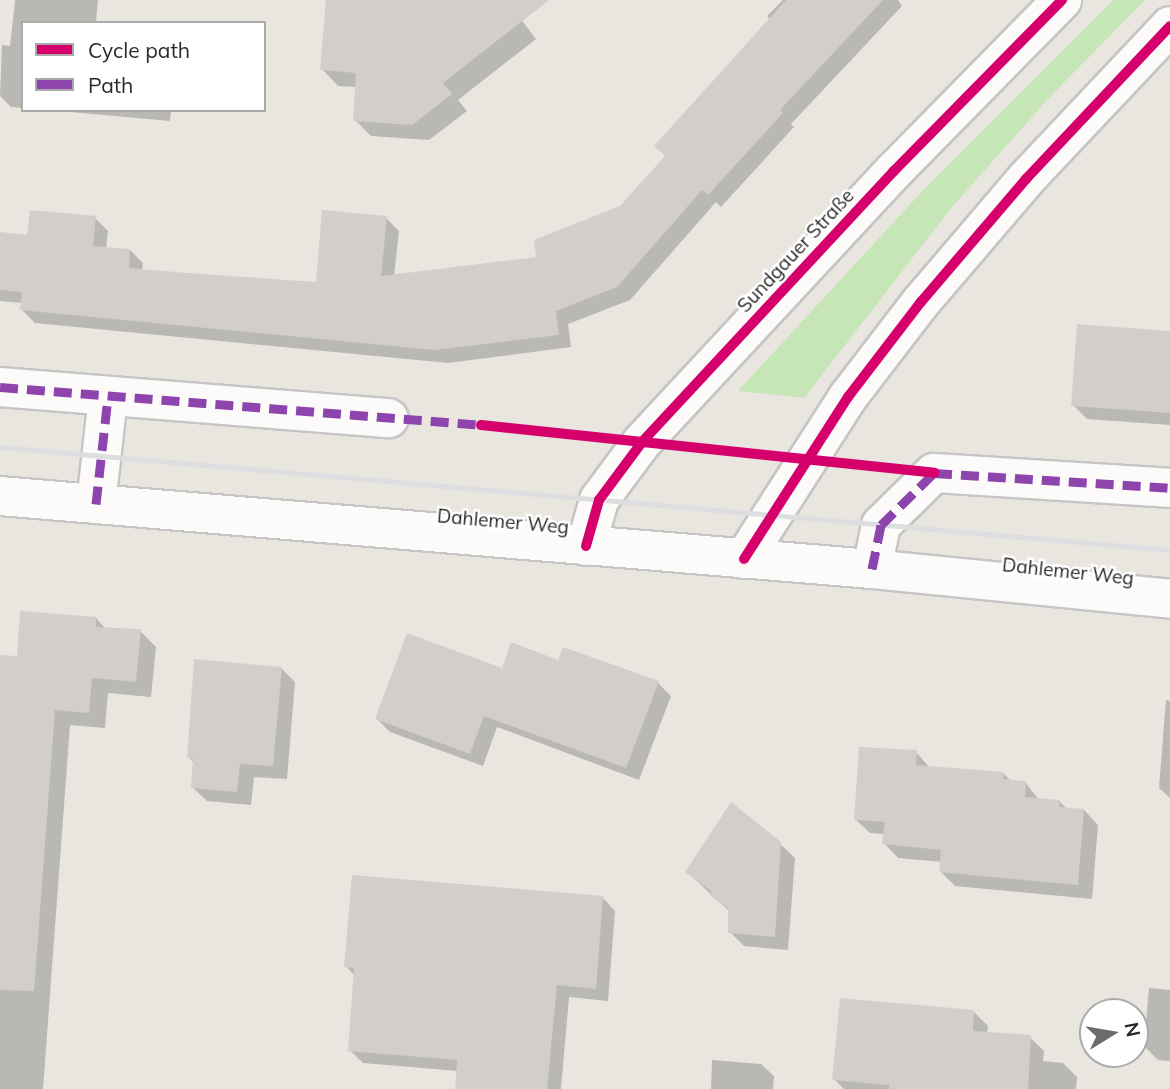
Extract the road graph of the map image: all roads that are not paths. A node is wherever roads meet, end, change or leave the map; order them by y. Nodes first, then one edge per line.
1 (1062, 0) edge
2 (1170, 26) edge
3 (0, 387) edge
4 (108, 397) junction
5 (389, 418) dead end
6 (1170, 488) edge
7 (0, 496) edge
8 (96, 504) junction
9 (586, 546) junction
10 (744, 559) junction
11 (872, 569) junction
12 (1170, 599) edge

1 - 9 street, Sundgauer Straße
2 - 10 street
3 - 4 street
4 - 5 street
4 - 8 street
6 - 11 street
7 - 8 street, Dahlemer Weg
8 - 9 street, Dahlemer Weg
9 - 10 street, Dahlemer Weg
10 - 11 street, Dahlemer Weg
11 - 12 street, Dahlemer Weg

